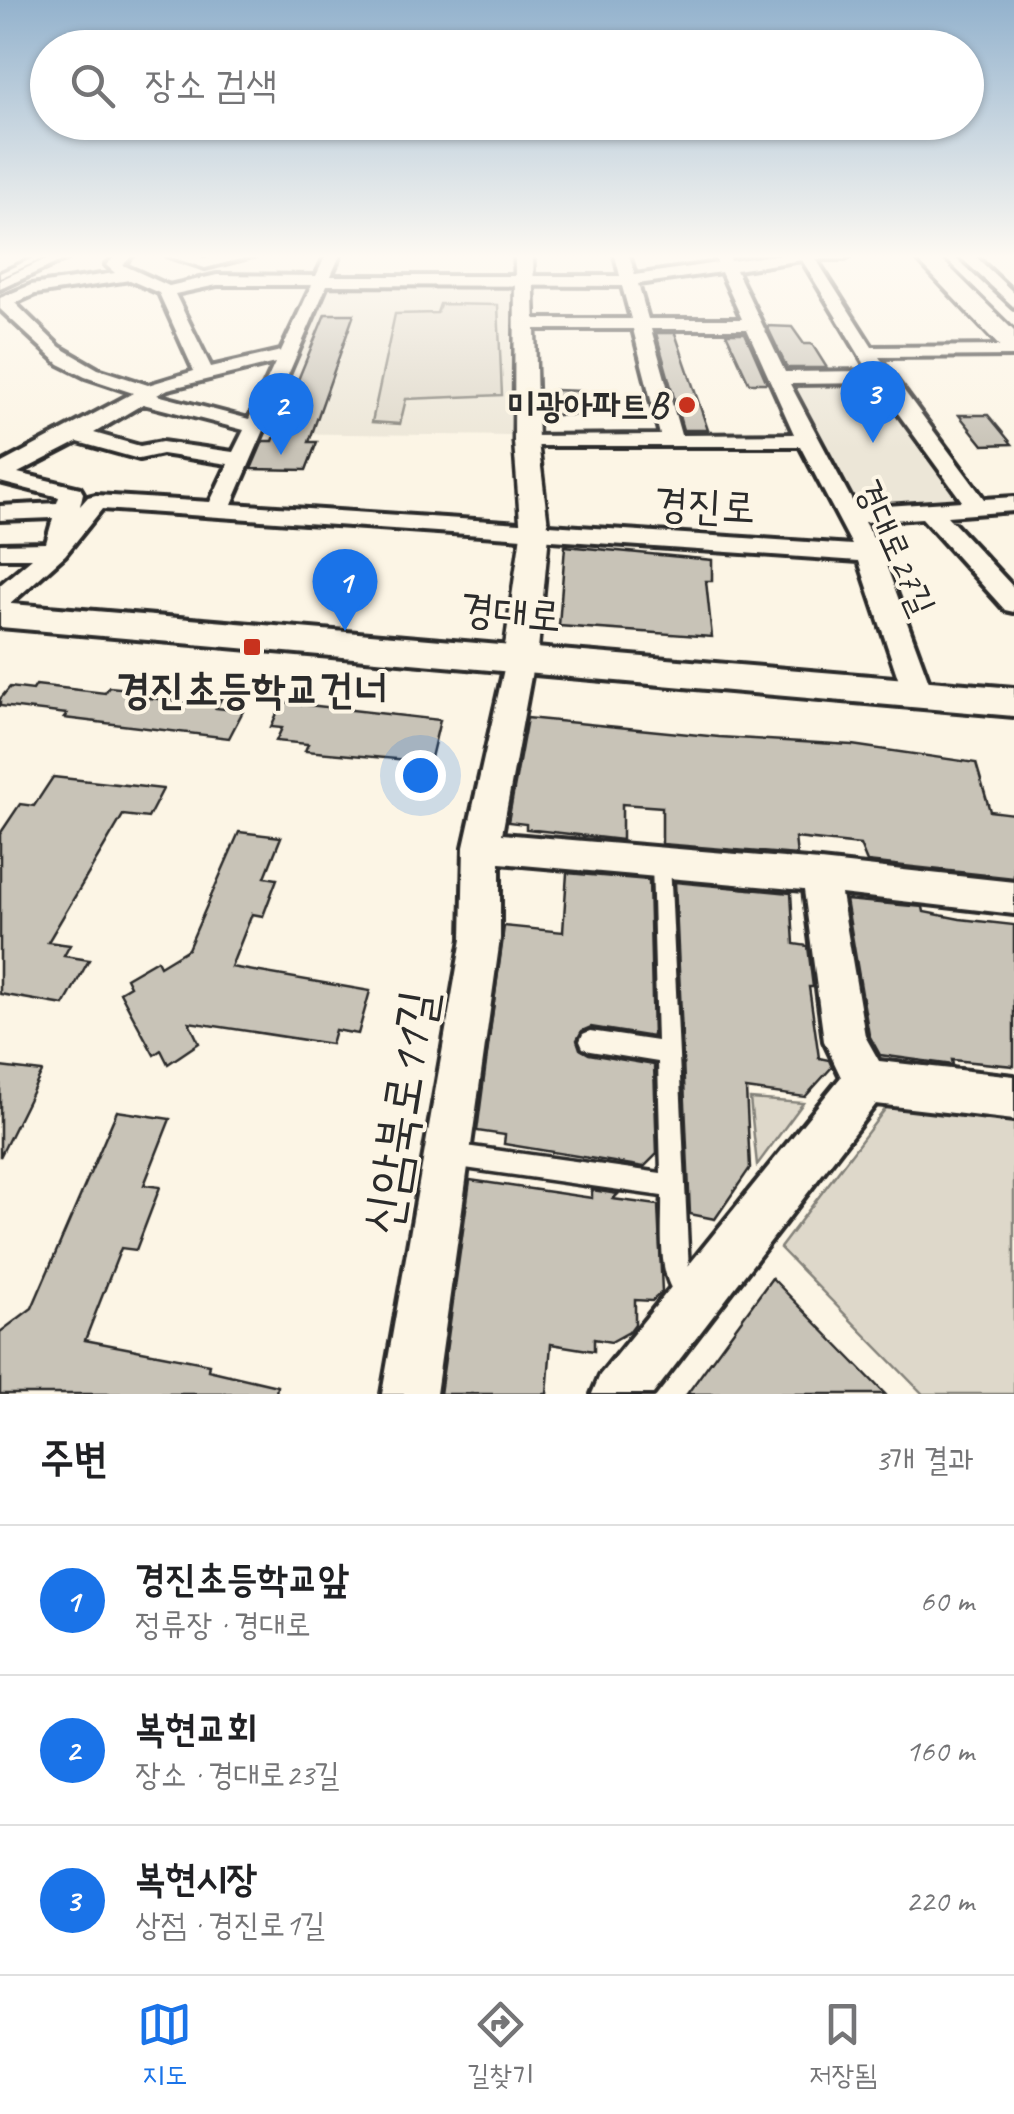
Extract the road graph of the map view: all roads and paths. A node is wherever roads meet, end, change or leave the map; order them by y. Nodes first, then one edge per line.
1 (27, 320) edge
2 (180, 320) edge
3 (306, 320) edge
4 (528, 320) edge
5 (593, 320) edge
6 (599, 320) edge
7 (751, 320) edge
8 (847, 320) edge
9 (987, 320) edge
10 (640, 322) junction
11 (600, 323) junction
12 (753, 324) junction
13 (1014, 348) edge
14 (867, 352) junction
15 (291, 354) junction
16 (205, 374) junction
17 (882, 377) junction
18 (778, 378) junction
19 (145, 394) junction
20 (258, 427) junction
21 (76, 436) junction
22 (806, 440) junction
23 (672, 441) junction
24 (526, 442) junction
25 (242, 460) junction
26 (0, 474) edge
27 (1002, 509) edge
28 (66, 510) junction
29 (218, 510) junction
30 (928, 510) junction
31 (0, 513) edge
32 (848, 516) junction
33 (536, 534) junction
34 (0, 550) edge
35 (56, 550) junction
36 (869, 554) junction
37 (0, 599) edge
38 (1014, 604) edge
39 (0, 615) edge
40 (520, 660) junction
41 (918, 693) junction
42 (1014, 702) edge
43 (482, 846) junction
44 (661, 862) junction
45 (820, 876) junction
46 (1014, 898) edge
47 (590, 1041) dead end
48 (668, 1052) junction
49 (866, 1082) junction
50 (1014, 1098) edge
51 (447, 1155) junction
52 (674, 1186) junction
53 (694, 1299) junction
54 (409, 1394) edge
55 (619, 1394) edge

1 - 19 street
2 - 16 street
3 - 15 street
4 - 24 street
5 - 11 street
6 - 11 street
7 - 12 street, 경대로27길
8 - 14 street
9 - 13 main road
10 - 11 street
10 - 12 street
10 - 23 street
12 - 18 street, 경대로27길
13 - 14 street
14 - 17 street
15 - 16 street
15 - 20 street
16 - 19 street
17 - 18 street
17 - 27 street
18 - 22 street, 경대로27길
19 - 20 street
19 - 21 street
20 - 25 street
21 - 25 street
21 - 26 street
22 - 23 street, 경진로
22 - 32 street, 경대로27길
23 - 24 street, 경진로
24 - 33 street
25 - 29 street
26 - 28 street
27 - 30 street
28 - 31 street
28 - 35 street
29 - 33 street, 경진로
29 - 35 street, 경진로
30 - 32 street
30 - 38 street
32 - 36 street, 경대로27길
33 - 36 street, 경진로
33 - 40 street
34 - 35 street
35 - 37 street
36 - 41 street, 경대로27길
39 - 40 main road, 경대로
40 - 41 main road, 경대로
40 - 43 street, 신암북로11길
41 - 42 main road, 경대로
43 - 44 street
43 - 51 street, 신암북로11길
44 - 45 street
44 - 48 lane
45 - 46 street
45 - 49 street
47 - 48 lane
48 - 52 lane
49 - 50 street
49 - 53 street
51 - 52 lane
51 - 54 street, 신암북로11길
52 - 53 lane
53 - 55 street

